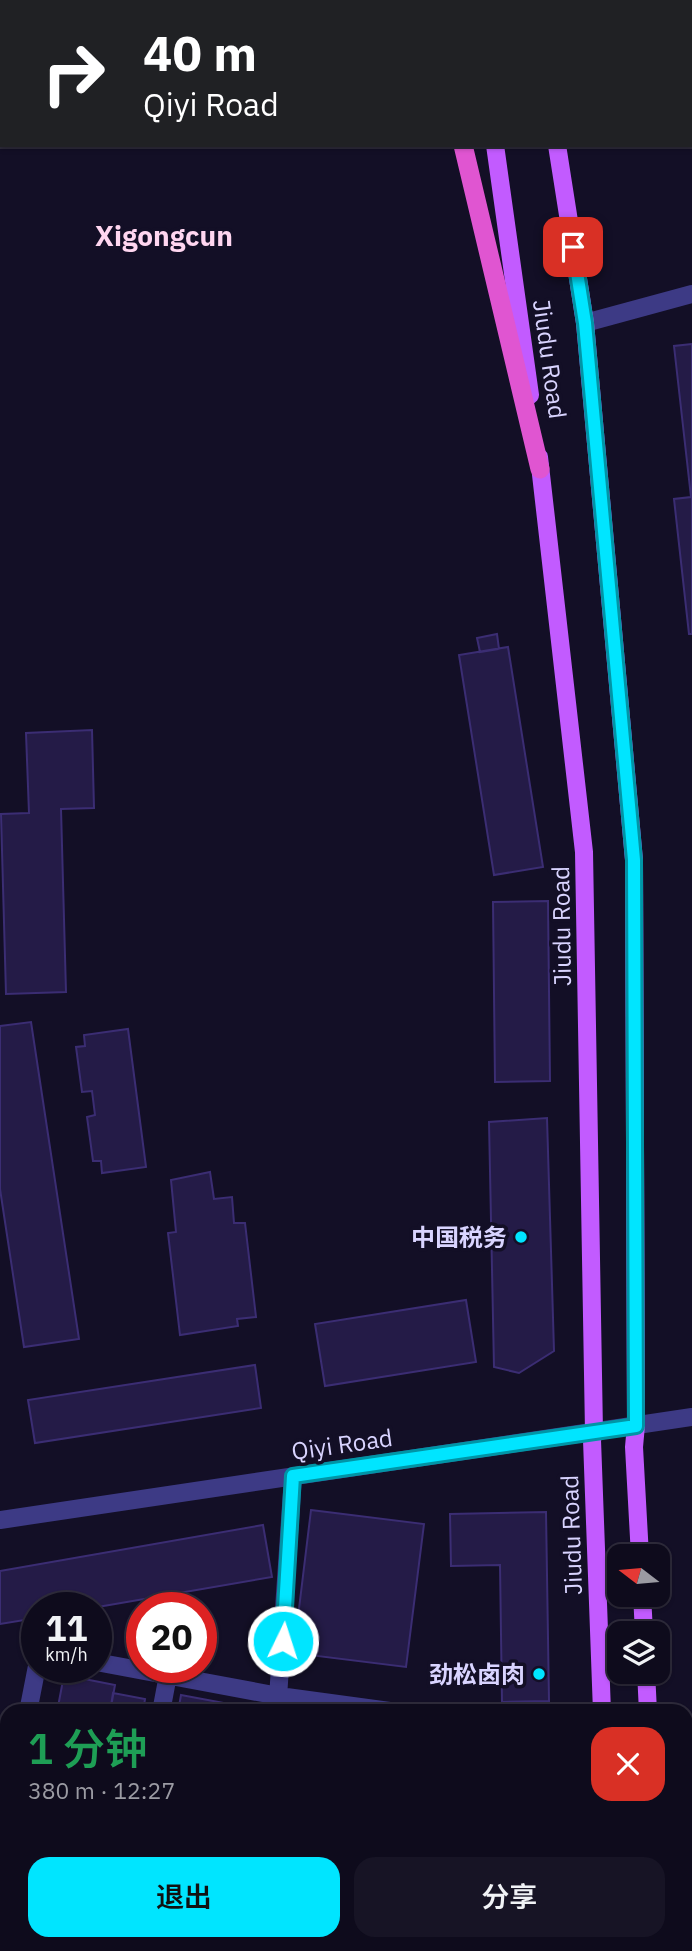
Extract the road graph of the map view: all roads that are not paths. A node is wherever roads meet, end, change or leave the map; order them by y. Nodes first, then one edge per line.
1 (463, 147) edge
2 (495, 147) edge
3 (557, 147) edge
4 (692, 294) edge
5 (585, 323) junction
6 (540, 469) junction
7 (692, 1417) edge
8 (636, 1426) junction
9 (594, 1432) junction
10 (293, 1476) junction
11 (0, 1520) edge
12 (639, 1544) edge
13 (34, 1683) edge
14 (166, 1683) edge
15 (198, 1683) edge
16 (647, 1684) edge
17 (30, 1704) edge
18 (163, 1704) edge
19 (278, 1704) edge
20 (602, 1704) edge
21 (648, 1704) edge

1 - 6 highway
2 - 6 main road, Jiudu Road
3 - 5 main road, Jiudu Road
4 - 5 street
5 - 8 main road, Jiudu Road
6 - 9 main road, Jiudu Road
7 - 8 street, Qiyi Road
8 - 9 street, Qiyi Road
8 - 12 main road, Jiudu Road
9 - 10 street, Qiyi Road
9 - 20 main road, Jiudu Road
10 - 11 street, Qiyi Road
10 - 19 street
13 - 17 street
14 - 18 street
15 - 19 street
16 - 21 main road

